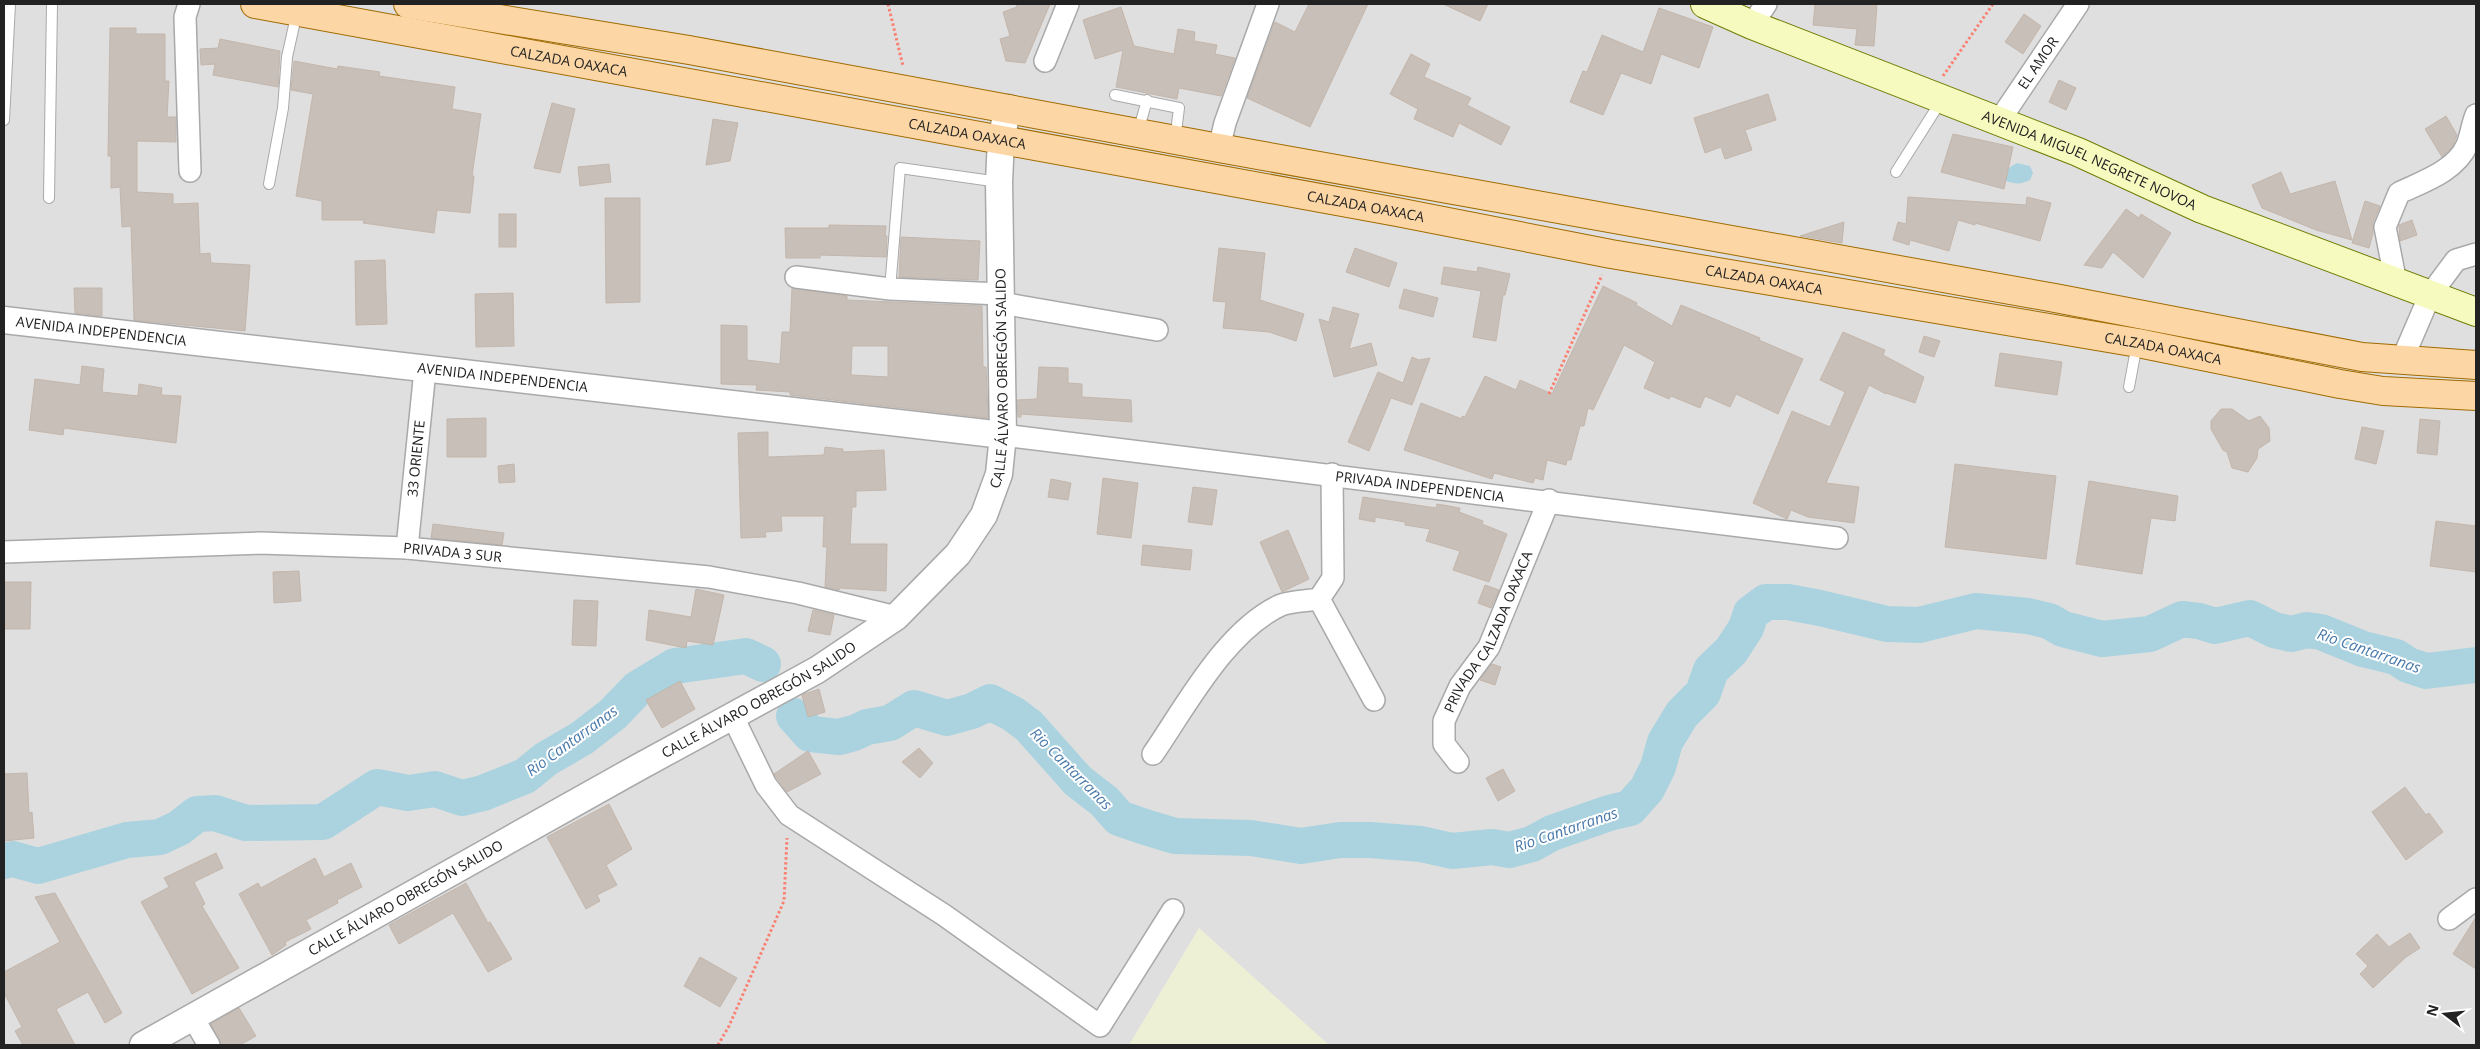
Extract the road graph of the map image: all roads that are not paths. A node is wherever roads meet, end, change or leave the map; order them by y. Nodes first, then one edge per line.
1 (10, 4) edge
2 (52, 4) edge
3 (189, 4) edge
4 (255, 4) edge
5 (408, 4) edge
6 (1068, 4) edge
7 (1268, 4) edge
8 (1705, 4) edge
9 (2078, 4) edge
10 (298, 8) edge
11 (1759, 14) edge
12 (1045, 61) dead end
13 (1116, 95) dead end
14 (1936, 97) junction
15 (1146, 100) junction
16 (1008, 108) junction
17 (2476, 115) edge
18 (4, 120) edge
19 (1999, 121) junction
20 (1137, 133) junction
21 (1001, 139) junction
22 (1174, 140) junction
23 (1219, 148) junction
24 (1250, 154) junction
25 (190, 171) dead end
26 (1896, 172) dead end
27 (999, 182) junction
28 (269, 184) dead end
29 (1244, 184) junction
30 (49, 198) dead end
31 (2476, 254) edge
32 (796, 277) dead end
33 (2396, 283) junction
34 (890, 289) junction
35 (2430, 295) junction
36 (1000, 299) junction
37 (2476, 312) edge
38 (4, 320) edge
39 (1157, 330) dead end
40 (2138, 342) junction
41 (2402, 360) junction
42 (2476, 365) edge
43 (426, 370) junction
44 (2129, 387) dead end
45 (2476, 396) edge
46 (1003, 435) junction
47 (1332, 474) junction
48 (1549, 500) junction
49 (1837, 538) dead end
50 (407, 548) junction
51 (4, 552) edge
52 (1318, 599) junction
53 (896, 617) junction
54 (1374, 700) dead end
55 (732, 715) junction
56 (1153, 754) dead end
57 (1458, 762) dead end
58 (2476, 899) edge
59 (1173, 910) dead end
60 (2449, 919) dead end
61 (193, 1018) junction
62 (143, 1045) edge
63 (209, 1045) edge

1 - 18 lane
2 - 30 lane
3 - 25 street
4 - 10 main road, CALZADA OAXACA
5 - 16 main road, CALZADA OAXACA
6 - 12 street
7 - 23 street
8 - 11 main road, AVENIDA MIGUEL NEGRETE NOVOA
9 - 19 street, EL AMOR
10 - 21 main road, CALZADA OAXACA
10 - 28 lane
11 - 14 main road, AVENIDA MIGUEL NEGRETE NOVOA
13 - 15 lane
14 - 19 main road, AVENIDA MIGUEL NEGRETE NOVOA
14 - 26 lane
15 - 20 lane
15 - 22 lane
16 - 20 main road, CALZADA OAXACA
16 - 21 street, CALLE ÁLVARO OBREGÓN SALIDO
17 - 33 street
19 - 33 main road, AVENIDA MIGUEL NEGRETE NOVOA
20 - 22 main road, CALZADA OAXACA
21 - 27 street, CALLE ÁLVARO OBREGÓN SALIDO
21 - 29 main road, CALZADA OAXACA
22 - 23 main road, CALZADA OAXACA
23 - 24 main road, CALZADA OAXACA
24 - 29 main road
24 - 41 main road, CALZADA OAXACA
27 - 34 lane
27 - 36 street, CALLE ÁLVARO OBREGÓN SALIDO
29 - 40 main road, CALZADA OAXACA
31 - 35 street
32 - 34 street
33 - 35 main road, AVENIDA MIGUEL NEGRETE NOVOA
34 - 36 street
35 - 37 main road, AVENIDA MIGUEL NEGRETE NOVOA
35 - 41 street
36 - 39 street
36 - 46 street, CALLE ÁLVARO OBREGÓN SALIDO
38 - 43 street, AVENIDA INDEPENDENCIA
40 - 44 lane
40 - 45 main road, CALZADA OAXACA
41 - 42 main road, CALZADA OAXACA
43 - 46 street, AVENIDA INDEPENDENCIA
43 - 50 street, 33 ORIENTE
46 - 47 street, PRIVADA INDEPENDENCIA
46 - 53 street, CALLE ÁLVARO OBREGÓN SALIDO
47 - 48 street, PRIVADA INDEPENDENCIA
47 - 52 street
48 - 49 street, PRIVADA INDEPENDENCIA
48 - 57 street, PRIVADA CALZADA OAXACA
50 - 51 street, PRIVADA 3 SUR
50 - 53 street, PRIVADA 3 SUR
52 - 54 street
52 - 56 street
53 - 55 street, CALLE ÁLVARO OBREGÓN SALIDO
55 - 59 street
55 - 61 street, CALLE ÁLVARO OBREGÓN SALIDO
58 - 60 street
61 - 62 street, CALLE ÁLVARO OBREGÓN SALIDO
61 - 63 street

